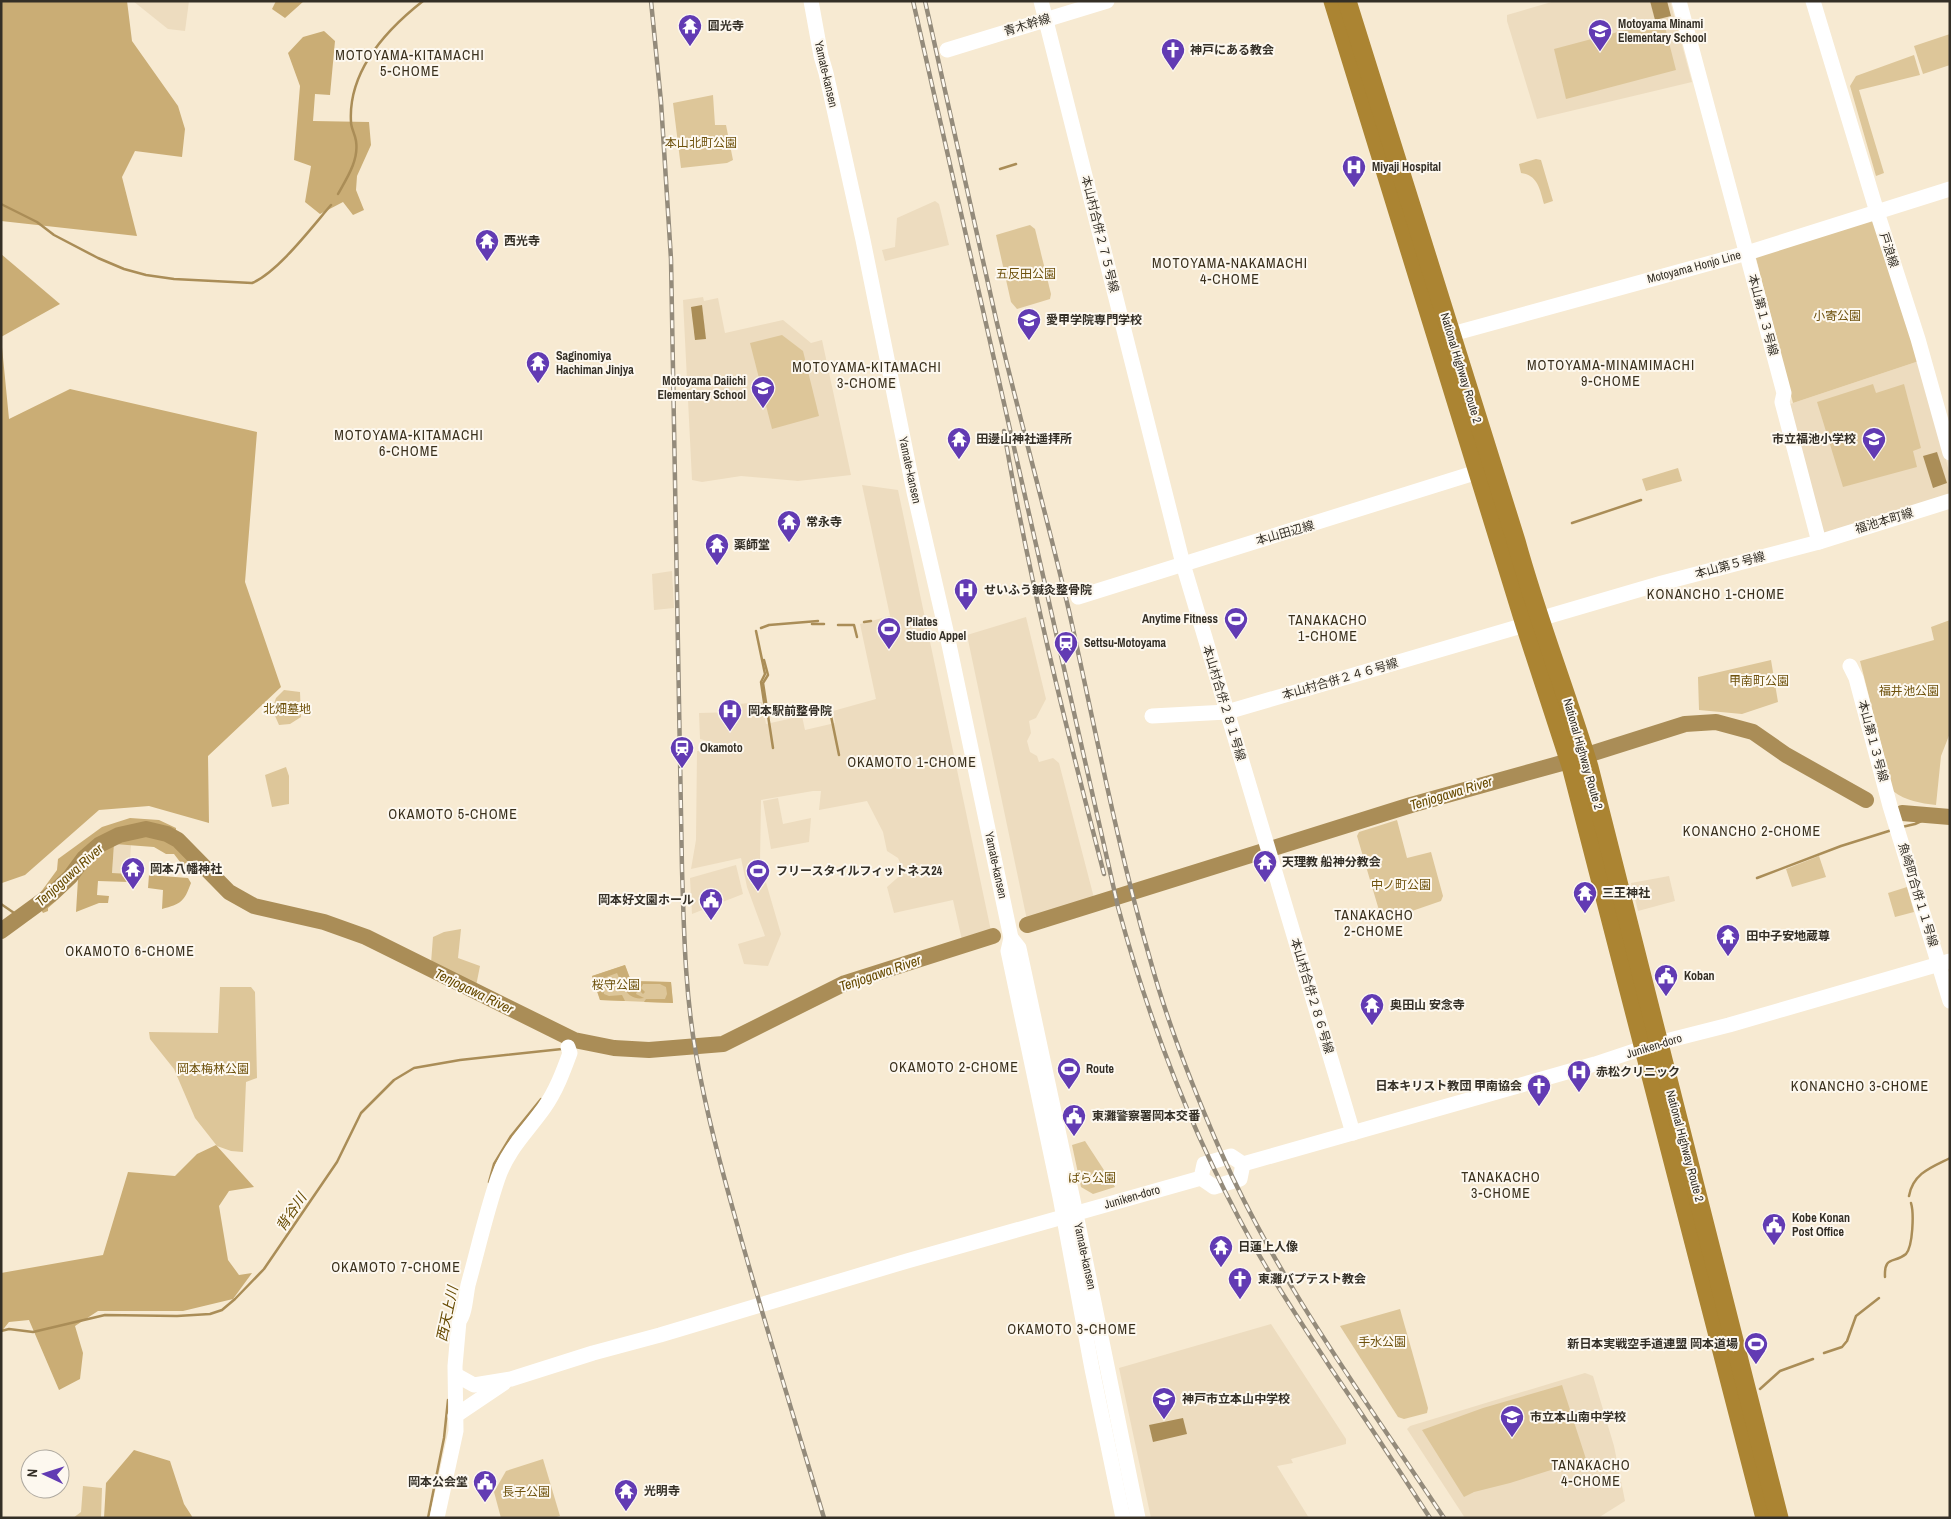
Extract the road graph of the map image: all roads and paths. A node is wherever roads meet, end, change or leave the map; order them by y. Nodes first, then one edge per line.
1 (811, 1) edge
2 (821, 1) edge
3 (1041, 1) edge
4 (1108, 1) edge
5 (1332, 1) edge
6 (1347, 1) edge
7 (1679, 1) edge
8 (1813, 1) edge
9 (1046, 19) junction
10 (947, 50) dead end
11 (826, 73) junction
12 (1950, 189) edge
13 (1877, 212) junction
14 (1747, 253) junction
15 (1444, 336) junction
16 (1950, 453) edge
17 (1485, 470) junction
18 (1950, 501) edge
19 (1819, 542) junction
20 (1183, 564) junction
21 (1078, 597) dead end
22 (1532, 622) junction
23 (1850, 666) dead end
24 (1227, 712) junction
25 (1152, 716) dead end
26 (1892, 812) joint
27 (1271, 858) joint
28 (1944, 963) edge
29 (1950, 1001) edge
30 (1651, 1046) junction
31 (568, 1047) dead end
32 (1353, 1133) junction
33 (1243, 1164) junction
34 (1201, 1178) junction
35 (1070, 1216) junction
36 (456, 1374) junction
37 (511, 1378) junction
38 (474, 1385) junction
39 (455, 1411) junction
40 (438, 1518) edge
41 (1123, 1518) edge
42 (1138, 1518) edge
43 (1765, 1518) edge
44 (1779, 1518) edge

1 - 11 street, Yamate-kansen
2 - 11 street
3 - 9 street, 本山村合併２７５号線
4 - 9 street, 青木幹線
5 - 15 highway, National Highway Route 2
6 - 15 highway, National Highway Route 2
7 - 14 street, 本山第１３号線
8 - 13 street, 戸浪線
9 - 10 street, 青木幹線
9 - 20 street, 本山村合併２７５号線
11 - 35 street, Yamate-kansen
12 - 13 street, Motoyama Honjo Line
13 - 14 street, Motoyama Honjo Line
13 - 16 street, 戸浪線
14 - 15 street, Motoyama Honjo Line
14 - 19 street, 本山第１３号線
15 - 17 highway, National Highway Route 2
17 - 20 street, 本山田辺線
17 - 22 highway, National Highway Route 2
18 - 19 street, 福池本町線
19 - 22 street, 本山第５号線
20 - 21 street, 本山田辺線
20 - 24 street, 本山村合併２８１号線
22 - 24 street, 本山村合併２４６号線
22 - 30 highway, National Highway Route 2
23 - 26 street, 本山第１３号線
24 - 25 street, 本山村合併２４６号線
24 - 27 street, 本山村合併２８１号線
26 - 28 street, 魚崎町合併１１号線
27 - 32 street, 本山村合併２８６号線
28 - 29 street, 魚崎町合併１１号線
28 - 30 street, Juniken-doro
30 - 32 street, Juniken-doro
30 - 43 highway, National Highway Route 2
30 - 44 highway, National Highway Route 2
31 - 36 street
32 - 33 street, Juniken-doro
33 - 34 street, Juniken-doro
33 - 34 street
34 - 35 street, Juniken-doro
35 - 37 street, Juniken-doro
35 - 41 street, Yamate-kansen
35 - 42 street, Yamate-kansen
36 - 38 street
36 - 39 street
37 - 38 street
37 - 39 street
38 - 39 street
39 - 40 street

